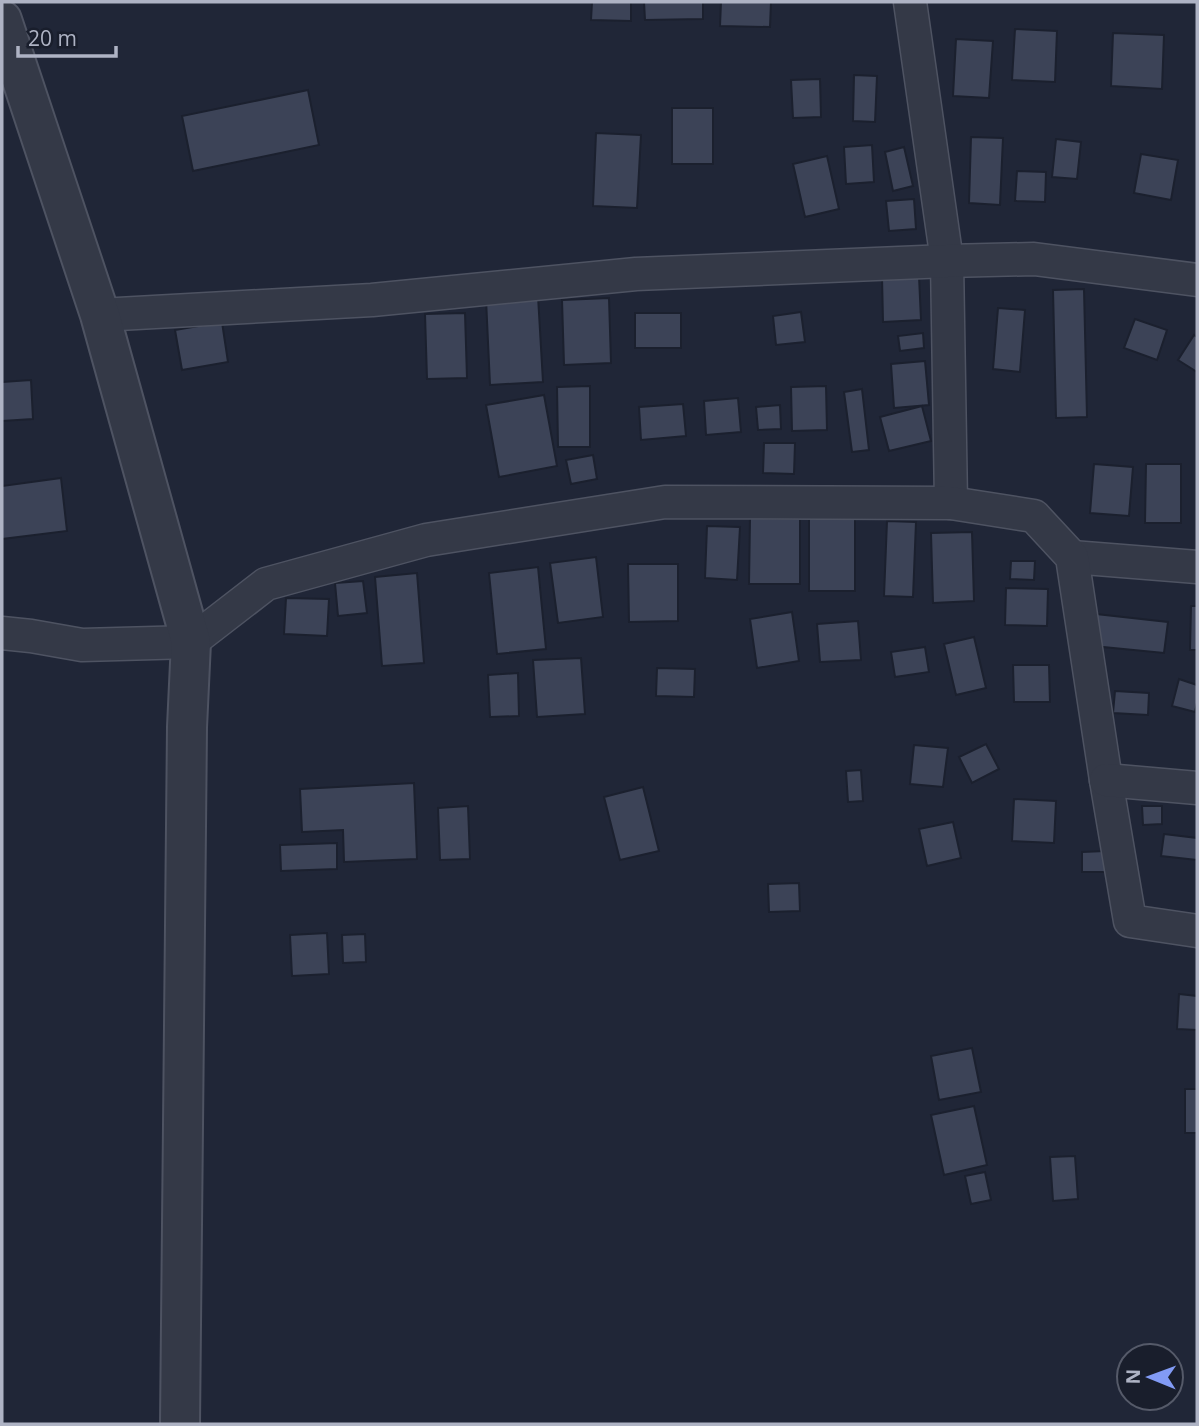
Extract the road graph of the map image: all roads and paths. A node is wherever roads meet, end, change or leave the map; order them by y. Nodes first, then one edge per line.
1 (910, 2) edge
2 (2, 20) edge
3 (947, 261) junction
4 (1197, 280) edge
5 (100, 316) junction
6 (951, 503) junction
7 (1072, 558) junction
8 (1197, 567) edge
9 (2, 633) edge
10 (191, 642) junction
11 (1106, 780) junction
12 (1197, 788) edge
13 (1197, 931) edge
14 (180, 1424) edge

1 - 3 street
2 - 5 street
3 - 4 street
3 - 5 street
3 - 6 street
5 - 10 street
6 - 7 street
6 - 10 street
7 - 8 street
7 - 11 street
9 - 10 street
10 - 14 street
11 - 12 street
11 - 13 street

